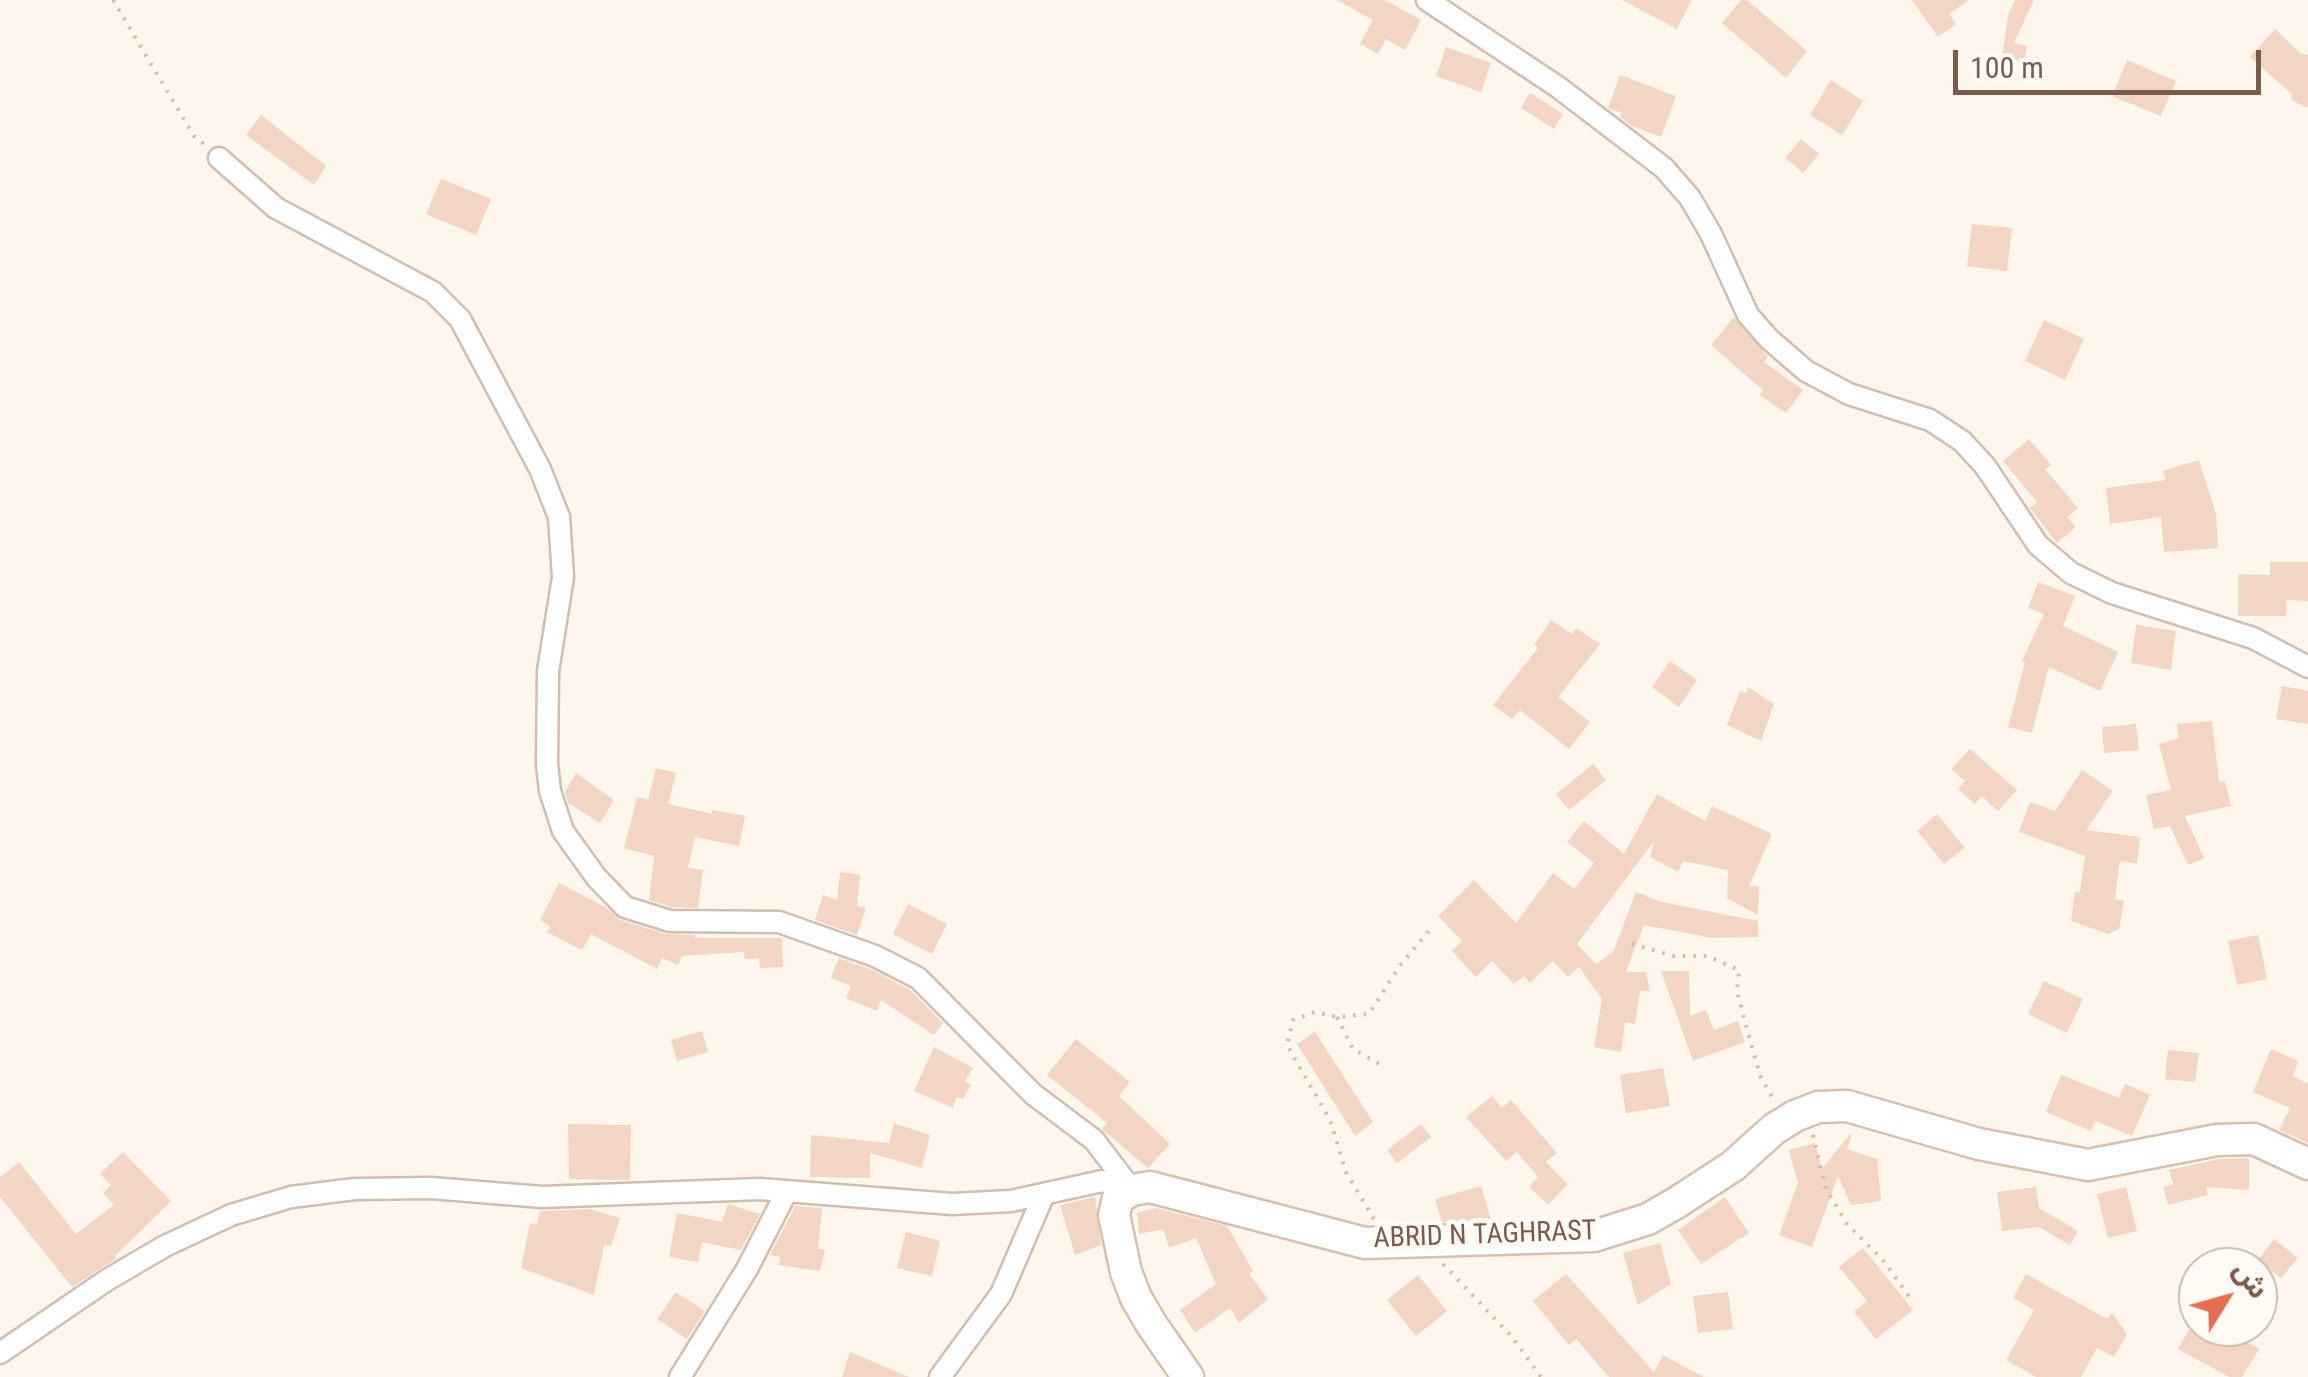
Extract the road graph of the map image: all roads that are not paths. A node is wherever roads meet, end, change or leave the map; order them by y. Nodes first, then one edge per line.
1 (1427, 0) edge
2 (220, 158) road end
3 (2308, 667) edge
4 (2308, 1164) edge
5 (1132, 1190) junction
6 (787, 1191) junction
7 (1044, 1194) junction
8 (0, 1353) edge
9 (680, 1377) edge
10 (940, 1377) edge
11 (1188, 1377) edge

1 - 3 street
2 - 5 street
4 - 5 street, ABRID N TAGHRAST
5 - 7 street
5 - 11 street
6 - 7 street
6 - 8 street
6 - 9 street
7 - 10 street

